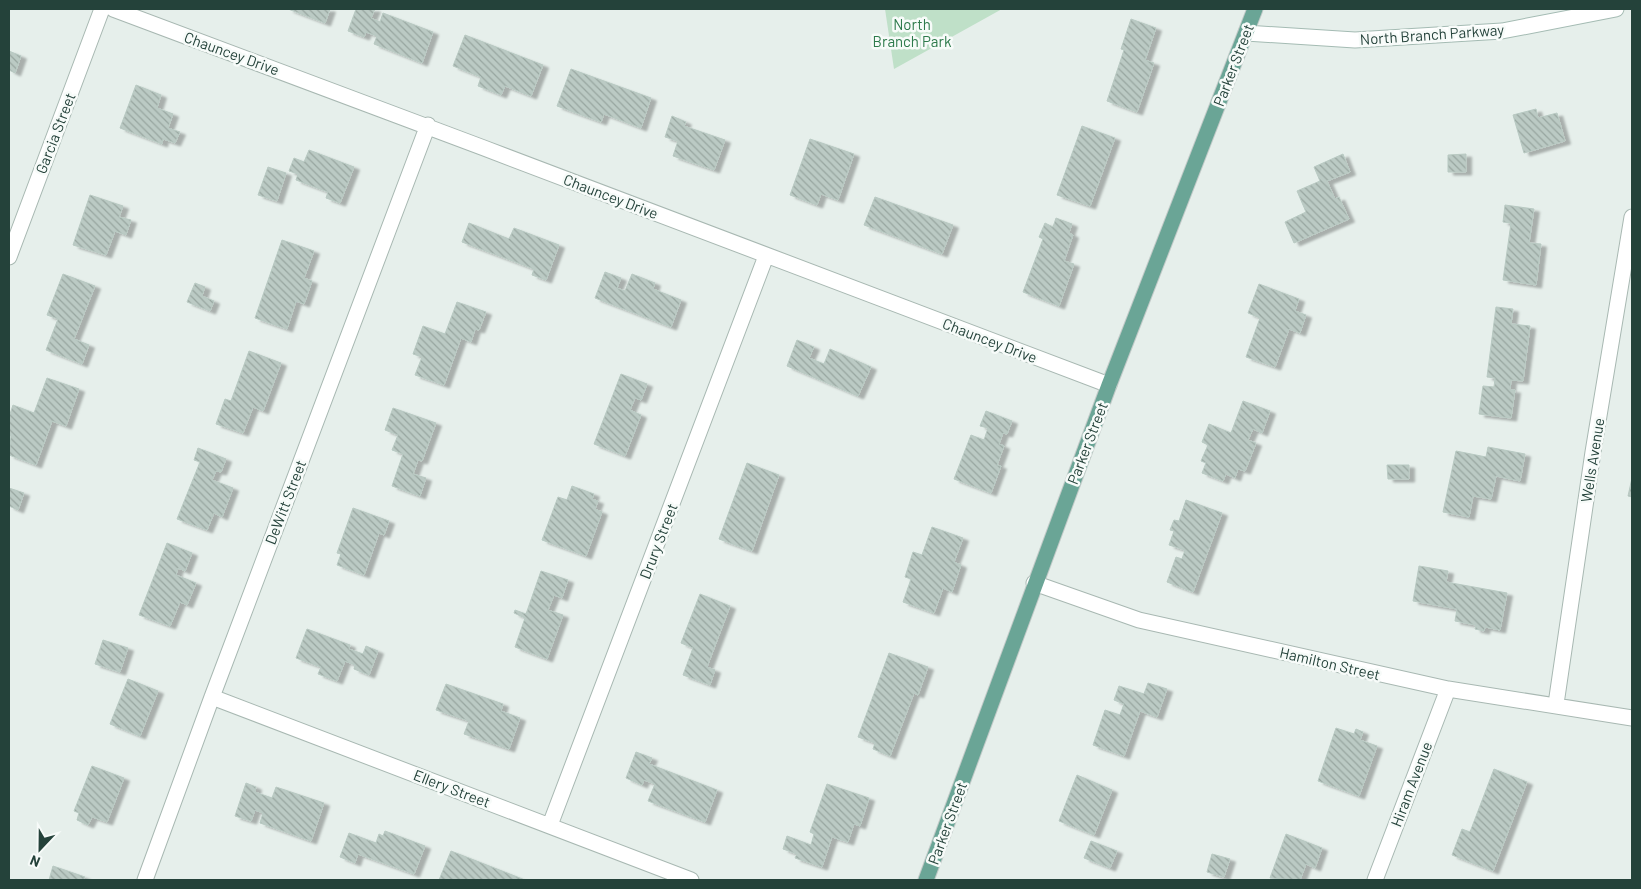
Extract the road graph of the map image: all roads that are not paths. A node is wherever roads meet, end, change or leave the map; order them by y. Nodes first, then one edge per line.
1 (102, 9) edge
2 (113, 9) edge
3 (1255, 9) edge
4 (1616, 9) edge
5 (1246, 33) junction
6 (428, 125) junction
7 (1632, 217) edge
8 (766, 256) junction
9 (9, 257) edge
10 (1109, 385) junction
11 (1034, 583) junction
12 (1448, 689) junction
13 (212, 697) junction
14 (1556, 704) junction
15 (1632, 718) edge
16 (550, 825) junction
17 (145, 880) edge
18 (691, 880) edge
19 (926, 880) edge
20 (1374, 880) edge

1 - 9 street, Garcia Street
2 - 6 street, Chauncey Drive
3 - 5 main road, Parker Street
4 - 5 street, North Branch Parkway
5 - 10 main road, Parker Street
6 - 8 street, Chauncey Drive
6 - 13 street, DeWitt Street
7 - 14 street, Wells Avenue
8 - 10 street, Chauncey Drive
8 - 16 street, Drury Street
10 - 11 main road, Parker Street
11 - 12 street, Hamilton Street
11 - 19 main road, Parker Street
12 - 14 street, Hamilton Street
12 - 20 street, Hiram Avenue
13 - 16 street, Ellery Street
13 - 17 street, DeWitt Street
14 - 15 street, Hamilton Street
16 - 18 street, Ellery Street

